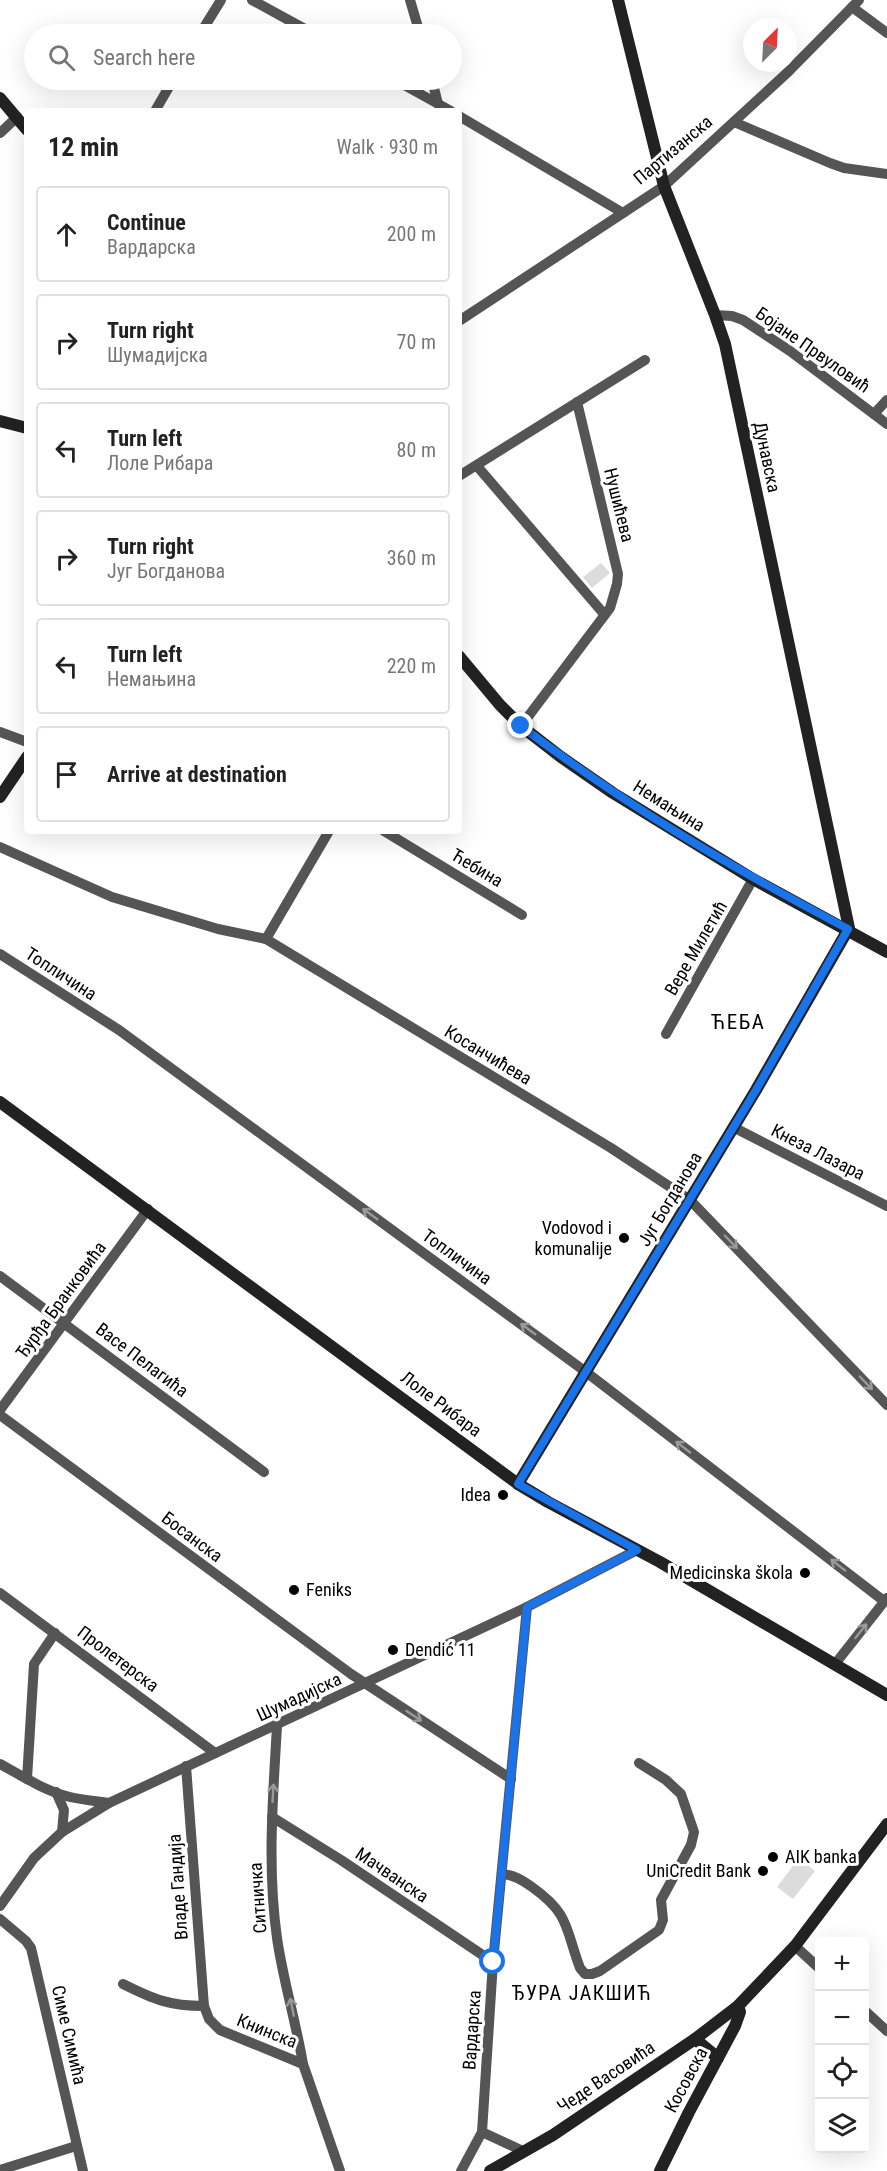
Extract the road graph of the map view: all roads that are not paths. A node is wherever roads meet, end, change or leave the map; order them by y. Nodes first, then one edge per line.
1 (221, 0) edge
2 (252, 0) edge
3 (410, 0) edge
4 (618, 0) edge
5 (856, 3) edge
6 (206, 24) edge
7 (296, 24) edge
8 (417, 24) edge
9 (887, 33) edge
10 (167, 90) edge
11 (413, 90) edge
12 (434, 90) edge
13 (0, 98) edge
14 (438, 104) junction
15 (156, 108) edge
16 (445, 108) edge
17 (17, 117) junction
18 (462, 118) edge
19 (734, 122) junction
20 (24, 126) edge
21 (0, 133) edge
22 (887, 174) edge
23 (664, 186) junction
24 (623, 213) junction
25 (715, 315) junction
26 (462, 319) edge
27 (645, 360) dead end
28 (887, 400) edge
29 (577, 402) junction
30 (874, 414) junction
31 (0, 421) edge
32 (887, 424) edge
33 (24, 427) edge
34 (477, 466) junction
35 (462, 474) edge
36 (604, 614) junction
37 (462, 660) edge
38 (521, 726) junction
39 (0, 732) edge
40 (24, 741) edge
41 (24, 761) edge
42 (0, 797) edge
43 (327, 834) edge
44 (389, 834) edge
45 (0, 847) edge
46 (753, 879) junction
47 (522, 915) dead end
48 (848, 929) junction
49 (266, 939) junction
50 (887, 952) edge
51 (0, 954) edge
52 (666, 1034) dead end
53 (0, 1102) edge
54 (733, 1127) junction
55 (690, 1200) junction
56 (887, 1206) edge
57 (148, 1209) junction
58 (0, 1276) edge
59 (65, 1323) junction
60 (586, 1372) junction
61 (887, 1404) edge
62 (0, 1410) edge
63 (0, 1415) edge
64 (264, 1472) dead end
65 (518, 1484) junction
66 (637, 1550) junction
67 (0, 1593) edge
68 (886, 1600) edge
69 (527, 1607) junction
70 (55, 1633) junction
71 (835, 1664) junction
72 (365, 1684) junction
73 (887, 1695) edge
74 (277, 1726) junction
75 (215, 1753) junction
76 (639, 1763) dead end
77 (0, 1764) edge
78 (186, 1766) junction
79 (27, 1779) junction
80 (511, 1779) junction
81 (56, 1792) junction
82 (109, 1803) junction
83 (272, 1818) junction
84 (887, 1824) edge
85 (62, 1832) junction
86 (502, 1874) junction
87 (0, 1905) edge
88 (0, 1919) edge
89 (795, 1946) junction
90 (493, 1962) junction
91 (815, 1965) edge
92 (123, 1984) dead end
93 (204, 2006) junction
94 (738, 2006) junction
95 (869, 2015) edge
96 (887, 2031) edge
97 (695, 2039) junction
98 (718, 2058) junction
99 (303, 2064) junction
100 (482, 2132) junction
101 (76, 2146) junction
102 (525, 2152) junction
103 (0, 2170) edge
104 (83, 2171) edge
105 (340, 2171) edge
106 (461, 2171) edge
107 (490, 2171) edge
108 (660, 2171) edge

1 - 6 street
2 - 7 street
3 - 8 street
4 - 23 street, Дунавска
5 - 9 street
5 - 19 street, Партизанска
10 - 15 street
11 - 14 street
12 - 14 street
13 - 17 street
14 - 16 street
17 - 20 street
17 - 21 street
18 - 24 street
19 - 22 street
19 - 23 street, Партизанска
23 - 24 street, Партизанска
23 - 25 street, Дунавска
24 - 26 street, Партизанска
25 - 30 street, Бојане Првуловић
25 - 48 street, Дунавска
27 - 29 street
28 - 30 street
29 - 34 street
29 - 36 street, Нушићева
30 - 32 street, Бојане Првуловић
31 - 33 street
34 - 35 street
34 - 36 street
36 - 38 street, Нушићева
37 - 38 street, Немањина
38 - 46 street, Немањина
39 - 40 street
41 - 42 street
43 - 49 street
44 - 47 street, Ћебина
45 - 49 street, Косанчићева
46 - 48 street, Немањина
46 - 52 street, Вере Милетић
48 - 50 street, Немањина
48 - 54 street, Југ Богданова
49 - 55 street, Косанчићева
60 -> 51 street, Топличина
53 - 57 street, Лоле Рибара
54 - 55 street, Југ Богданова
54 - 56 street, Кнеза Лазара
55 - 60 street, Југ Богданова
55 -> 61 street, Косанчићева
57 - 59 street, Ђурђа Бранковића
57 - 65 street, Лоле Рибара
58 - 59 street, Васе Пелагића
59 - 62 street, Ђурђа Бранковића
59 - 64 street, Васе Пелагића
60 - 65 street, Југ Богданова
68 -> 60 street, Топличина
63 - 72 street, Босанска
65 - 66 street, Лоле Рибара
66 - 69 street, Шумадијска
66 - 71 street, Лоле Рибара
67 - 70 street, Пролетерска
71 -> 68 street
69 - 72 street, Шумадијска
69 - 80 street, Вардарска
70 - 75 street, Пролетерска
70 - 79 street
71 - 73 street, Лоле Рибара
72 - 74 street, Шумадијска
72 -> 80 street, Босанска
74 - 75 street, Шумадијска
83 -> 74 street, Ситничка
75 - 78 street, Шумадијска
76 - 86 street
77 - 79 street
78 - 82 street, Шумадијска
78 - 93 street, Владе Гандија
79 - 81 street
80 - 86 street, Вардарска
81 - 82 street
81 - 85 street
82 - 85 street, Шумадијска
83 - 90 street, Мачванска
99 -> 83 street, Ситничка
84 - 89 street, Чеде Васовића
85 - 87 street, Шумадијска
86 - 90 street, Вардарска
88 - 101 street, Симе Симића
89 - 91 street
89 - 94 street, Чеде Васовића
90 - 100 street, Вардарска
92 - 93 street
93 - 99 street, Книнска
94 - 97 street, Чеде Васовића
94 - 98 street, Косовска
95 - 96 street
97 - 98 street
97 - 102 street, Чеде Васовића
98 - 108 street, Косовска
99 - 105 street, Книнска
100 - 102 street
100 - 106 street, Вардарска
101 - 103 street
101 - 104 street, Симе Симића
102 - 107 street, Чеде Васовића

